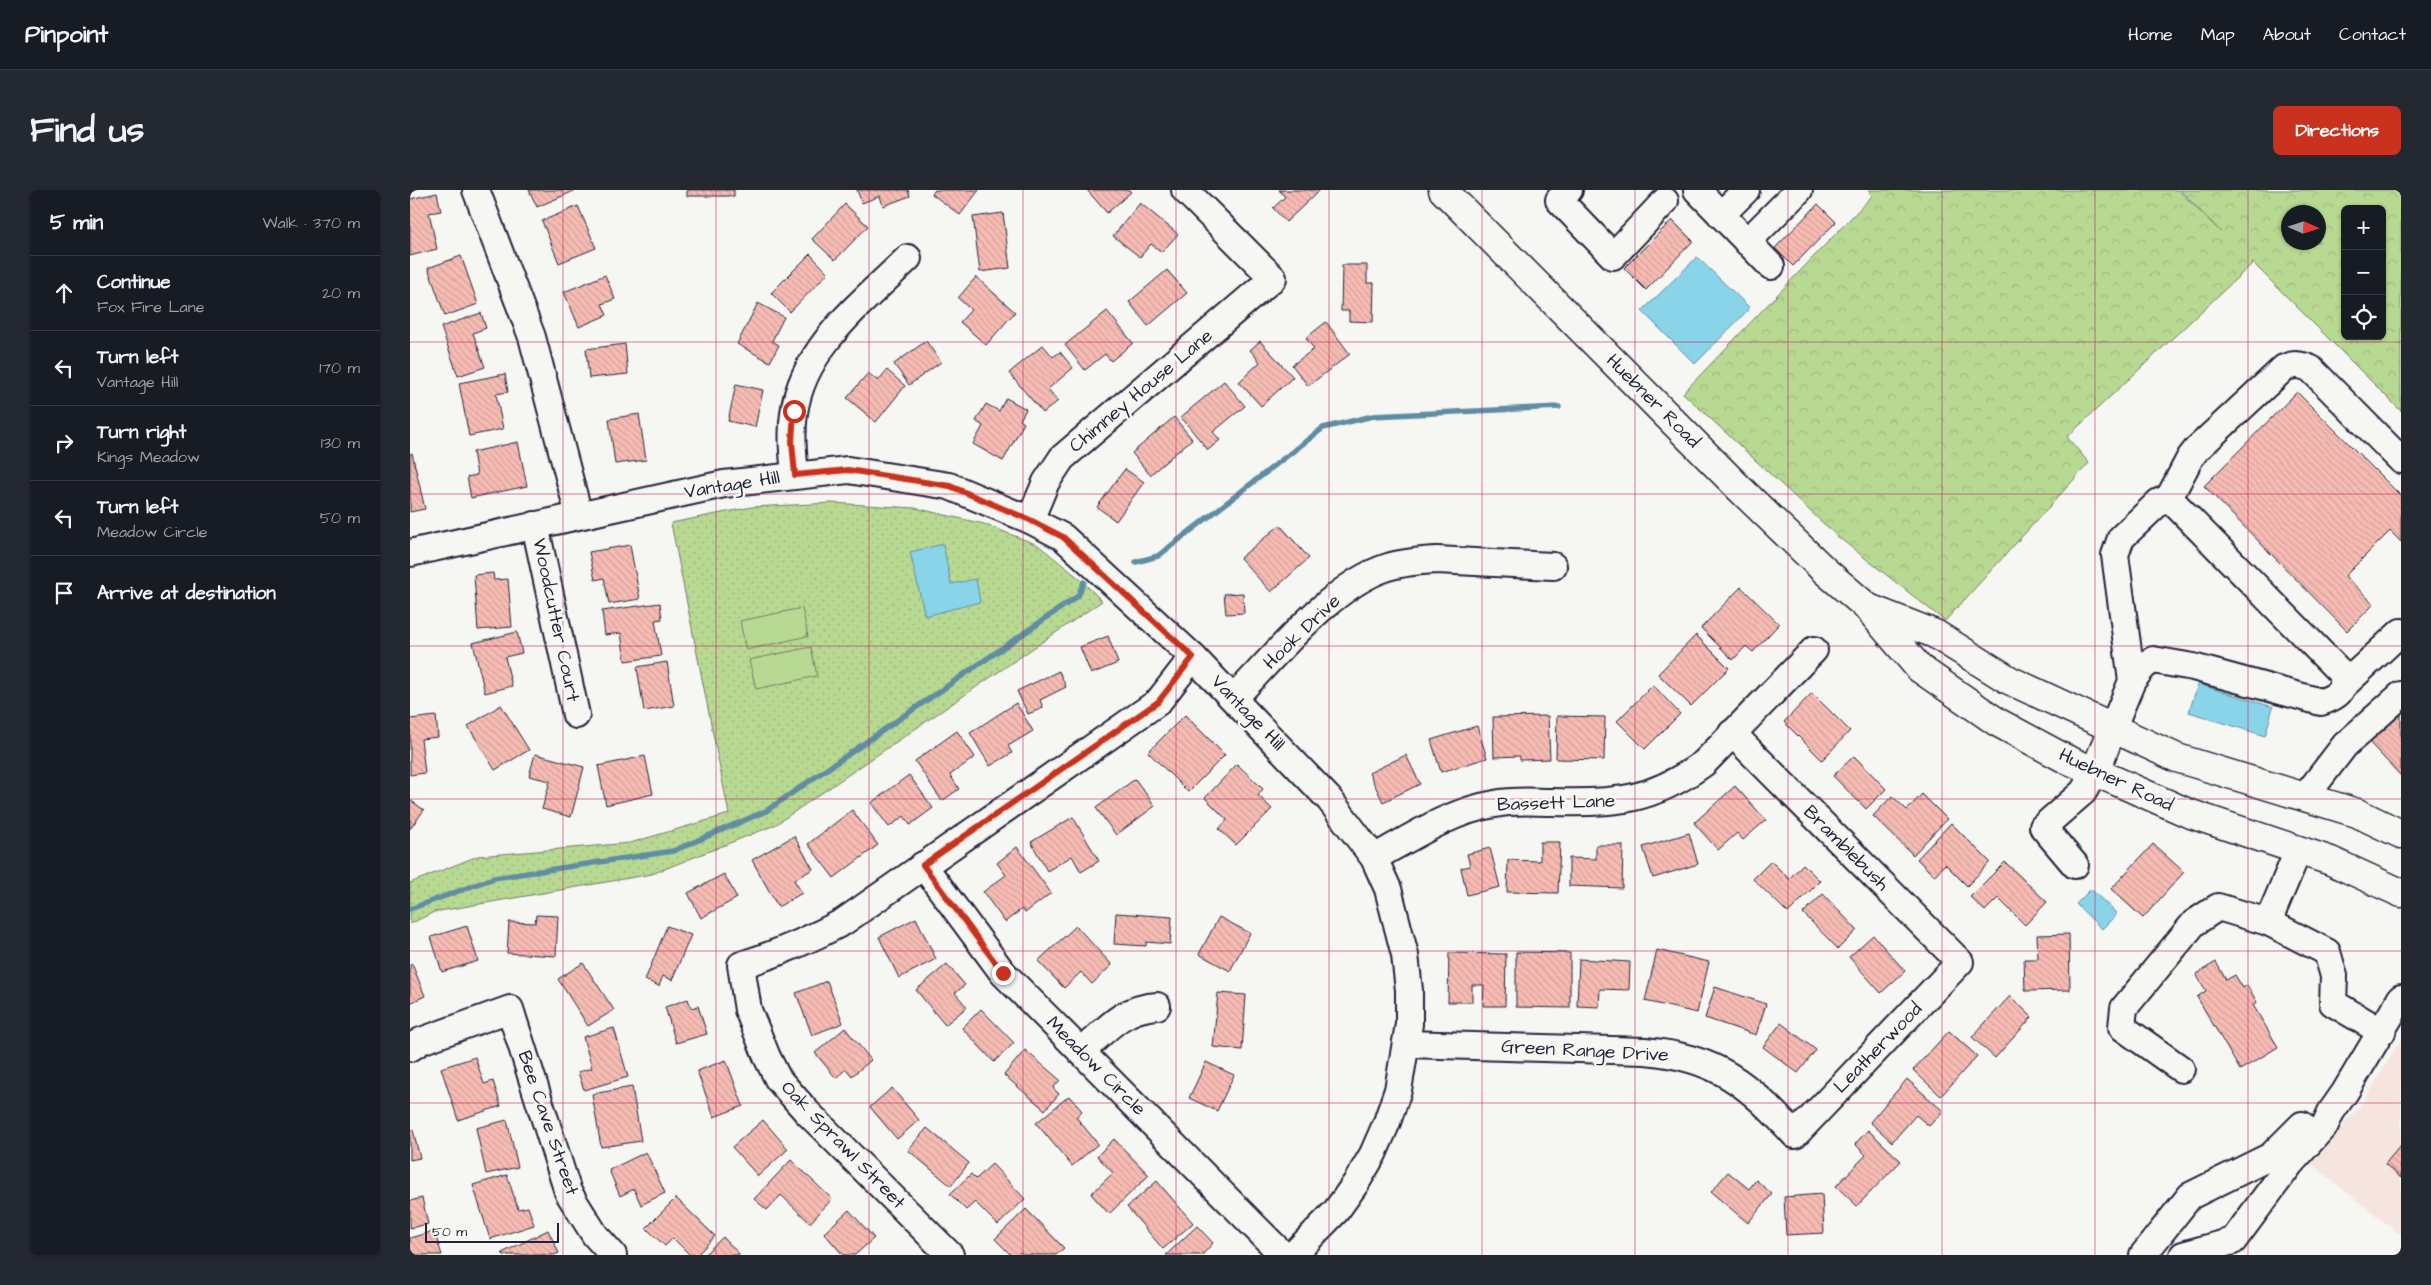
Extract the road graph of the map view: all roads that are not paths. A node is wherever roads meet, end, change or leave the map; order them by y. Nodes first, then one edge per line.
1 (476, 190) edge
2 (1185, 190) edge
3 (1443, 190) edge
4 (1569, 190) edge
5 (1697, 190) edge
6 (1746, 190) edge
7 (1799, 190) edge
8 (1665, 194) edge
9 (1721, 215) junction
10 (1747, 242) junction
11 (908, 258) dead end
12 (1770, 266) dead end
13 (2401, 460) edge
14 (795, 475) junction
15 (2169, 498) junction
16 (579, 515) junction
17 (1030, 520) junction
18 (535, 525) junction
19 (410, 553) edge
20 (1553, 566) dead end
21 (1867, 607) junction
22 (2401, 632) edge
23 (1814, 650) dead end
24 (1193, 657) junction
25 (2132, 681) junction
26 (2344, 685) junction
27 (2401, 695) edge
28 (1234, 698) junction
29 (576, 716) dead end
30 (2112, 729) junction
31 (1732, 734) junction
32 (2095, 772) junction
33 (2305, 797) junction
34 (2401, 834) edge
35 (2298, 851) junction
36 (1374, 858) junction
37 (923, 865) junction
38 (2075, 865) dead end
39 (2401, 893) edge
40 (2268, 922) junction
41 (1960, 962) joint
42 (2400, 1003) edge
43 (1157, 1006) dead end
44 (2382, 1032) junction
45 (1406, 1044) junction
46 (410, 1048) edge
47 (1082, 1052) junction
48 (2181, 1069) dead end
49 (2331, 1112) junction
50 (1795, 1135) joint
51 (1294, 1254) edge
52 (613, 1255) edge
53 (950, 1255) edge
54 (2142, 1255) edge
55 (2183, 1255) edge

1 - 16 street
2 - 17 street, Chimney House Lane
3 - 21 main road, Huebner Road
4 - 8 street
5 - 9 street
6 - 9 street
7 - 10 street
9 - 10 street
10 - 12 street
11 - 14 street
13 - 15 street
14 - 16 street, Vantage Hill
14 - 17 street, Vantage Hill
15 - 25 street
15 - 26 street
16 - 18 street, Vantage Hill
17 - 24 street, Vantage Hill
18 - 19 street, Vantage Hill
18 - 29 street, Woodcutter Court
20 - 28 street, Hook Drive
21 - 30 main road, Huebner Road
21 - 32 main road, Huebner Road
22 - 26 street
23 - 31 street, Bassett Lane
24 - 28 street, Vantage Hill
24 - 37 street
25 - 26 street
25 - 30 street
27 - 33 street
28 - 36 street, Vantage Hill
30 - 32 main road
30 - 33 main road, Huebner Road
31 - 36 street, Bassett Lane
31 - 41 street, Bramblebush
32 - 35 main road, Huebner Road
32 - 38 street
33 - 34 main road, Huebner Road
35 - 39 main road, Huebner Road
35 - 40 street
36 - 45 street, Vantage Hill
37 - 47 street, Meadow Circle
37 - 53 street, Oak Sprawl Street
40 - 44 street
40 - 48 street
41 - 50 street, Leatherwood
42 - 44 street
43 - 47 street
44 - 49 street
45 - 50 street, Green Range Drive
45 - 51 street, Vantage Hill
46 - 52 street, Bee Cave Street
47 - 51 street, Meadow Circle
49 - 54 street
49 - 55 street

